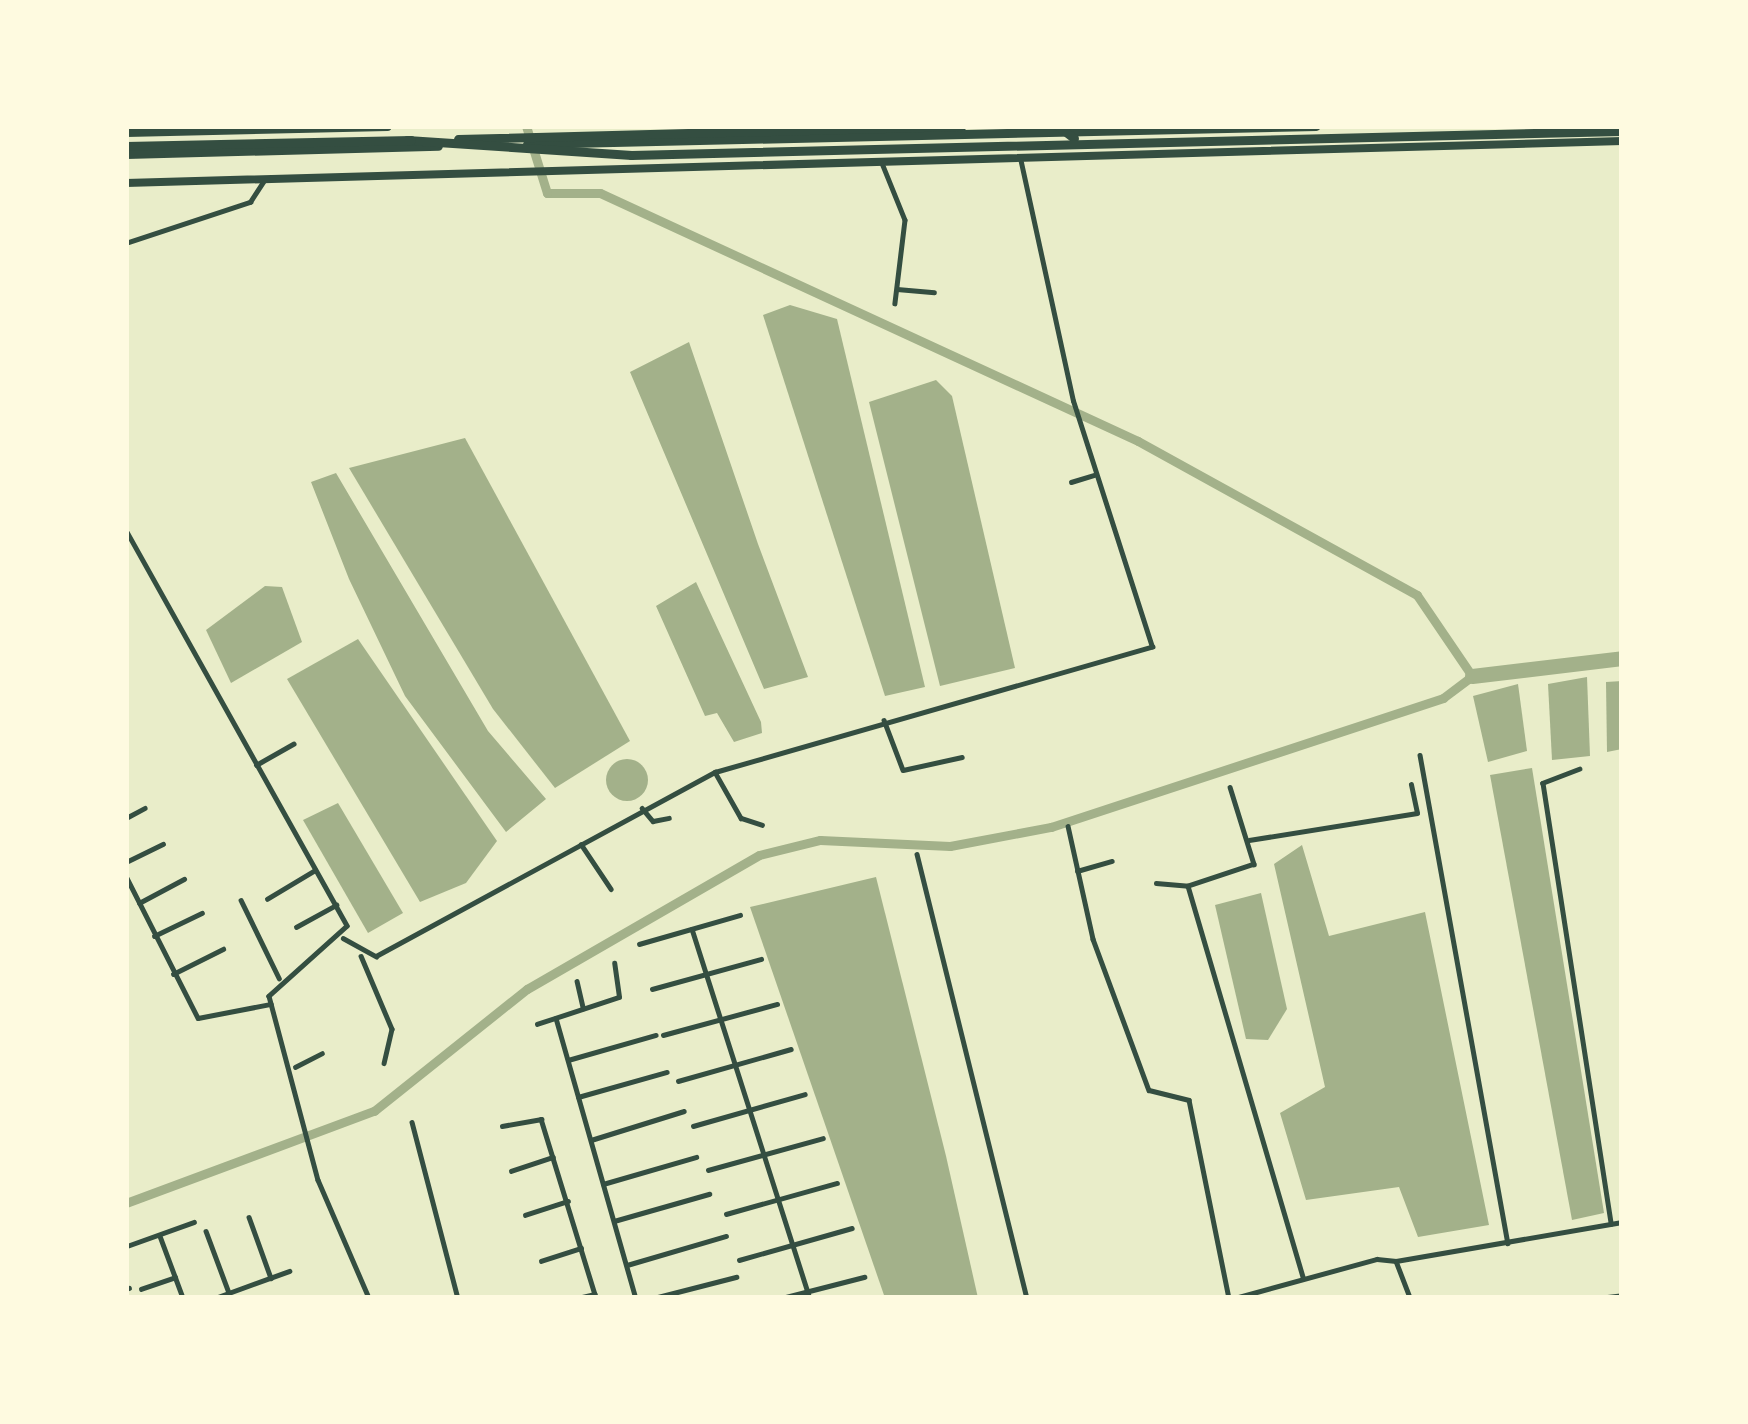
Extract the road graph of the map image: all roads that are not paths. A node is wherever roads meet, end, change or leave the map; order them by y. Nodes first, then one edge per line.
1 (387, 126) edge
2 (962, 126) edge
3 (1058, 126) edge
4 (1316, 126) edge
5 (126, 131) edge
6 (1622, 131) edge
7 (407, 140) junction
8 (1622, 140) edge
9 (1078, 141) junction
10 (126, 150) edge
11 (1020, 158) junction
12 (882, 163) junction
13 (265, 179) junction
14 (126, 183) edge
15 (126, 242) edge
16 (897, 290) junction
17 (934, 292) dead end
18 (895, 303) dead end
19 (1096, 474) junction
20 (1071, 482) dead end
21 (126, 530) edge
22 (884, 720) junction
23 (293, 744) dead end
24 (1420, 754) dead end
25 (962, 758) dead end
26 (254, 766) junction
27 (1580, 769) dead end
28 (715, 772) junction
29 (1411, 785) dead end
30 (1230, 787) dead end
31 (145, 808) dead end
32 (642, 808) junction
33 (126, 818) edge
34 (669, 818) dead end
35 (761, 825) dead end
36 (1068, 826) dead end
37 (1249, 840) junction
38 (581, 843) junction
39 (163, 844) dead end
40 (917, 854) dead end
41 (1112, 861) dead end
42 (126, 862) edge
43 (315, 870) junction
44 (1076, 872) junction
45 (126, 876) edge
46 (184, 879) dead end
47 (1156, 883) dead end
48 (1188, 886) junction
49 (610, 889) dead end
50 (267, 898) dead end
51 (241, 900) dead end
52 (139, 903) junction
53 (336, 904) junction
54 (202, 914) dead end
55 (740, 915) dead end
56 (296, 927) dead end
57 (692, 928) junction
58 (154, 936) junction
59 (343, 938) junction
60 (638, 944) dead end
61 (223, 949) dead end
62 (361, 956) junction
63 (760, 959) dead end
64 (614, 963) dead end
65 (173, 974) junction
66 (707, 974) junction
67 (280, 978) junction
68 (578, 981) dead end
69 (652, 989) dead end
70 (272, 1004) junction
71 (777, 1004) dead end
72 (584, 1008) junction
73 (556, 1018) junction
74 (720, 1020) junction
75 (537, 1024) dead end
76 (791, 1049) dead end
77 (322, 1052) dead end
78 (568, 1060) junction
79 (384, 1063) dead end
80 (735, 1064) junction
81 (293, 1067) junction
82 (668, 1072) dead end
83 (677, 1081) dead end
84 (805, 1094) dead end
85 (578, 1097) junction
86 (751, 1110) junction
87 (684, 1112) dead end
88 (412, 1122) dead end
89 (502, 1126) dead end
90 (693, 1126) dead end
91 (824, 1138) dead end
92 (591, 1140) junction
93 (766, 1153) junction
94 (554, 1157) junction
95 (696, 1157) dead end
96 (708, 1170) dead end
97 (511, 1171) dead end
98 (603, 1184) junction
99 (837, 1184) dead end
100 (709, 1194) dead end
101 (780, 1199) junction
102 (568, 1201) junction
103 (726, 1214) dead end
104 (525, 1215) dead end
105 (249, 1217) dead end
106 (614, 1221) junction
107 (194, 1222) dead end
108 (1622, 1222) edge
109 (1611, 1224) junction
110 (852, 1228) dead end
111 (206, 1231) dead end
112 (160, 1235) junction
113 (726, 1236) dead end
114 (1508, 1243) junction
115 (794, 1245) junction
116 (127, 1246) edge
117 (581, 1248) junction
118 (739, 1260) dead end
119 (541, 1261) dead end
120 (1396, 1261) junction
121 (627, 1264) junction
122 (290, 1271) dead end
123 (864, 1276) dead end
124 (175, 1277) junction
125 (736, 1277) dead end
126 (1304, 1277) junction
127 (271, 1278) junction
128 (1278, 1286) junction
129 (141, 1289) dead end
130 (230, 1293) junction
131 (1622, 1294) edge
132 (809, 1295) edge
133 (596, 1296) edge
134 (183, 1298) edge
135 (215, 1298) edge
136 (369, 1298) edge
137 (458, 1298) edge
138 (578, 1298) edge
139 (636, 1298) edge
140 (654, 1298) edge
141 (782, 1298) edge
142 (1027, 1298) edge
143 (1232, 1298) edge
144 (1286, 1298) edge
145 (1410, 1298) edge
146 (1599, 1298) edge

1 - 5 highway
2 - 7 highway
3 - 9 highway
4 - 10 highway
6 - 9 highway
7 - 9 highway
7 - 10 highway
8 - 11 main road
11 - 12 main road
11 - 19 street
12 - 13 main road
12 - 16 street
13 - 14 main road
13 - 15 street
16 - 17 street
16 - 18 street
19 - 20 street
19 - 22 street
21 - 26 street
22 - 25 street
22 - 28 street
23 - 26 street
24 - 114 street
26 - 43 street
27 - 109 street
28 - 32 street
28 - 35 street
29 - 37 street
30 - 37 street
31 - 33 street
32 - 34 street
32 - 38 street
36 - 44 street
37 - 48 street
38 - 49 street
38 - 62 street
39 - 42 street
40 - 142 street
41 - 44 street
43 - 50 street
43 - 53 street
44 - 143 street
45 - 52 street
46 - 52 street
47 - 48 street
48 - 126 street
51 - 67 street
52 - 58 street
53 - 56 street
53 - 59 street
54 - 58 street
55 - 57 street
57 - 60 street
57 - 66 street
58 - 65 street
59 - 62 street
59 - 67 street
61 - 65 street
62 - 79 street
63 - 66 street
64 - 72 street
65 - 70 street
66 - 69 street
66 - 74 street
67 - 70 street
68 - 72 street
70 - 81 street
71 - 74 street
72 - 73 street
73 - 75 street
73 - 78 street
74 - 78 street
74 - 80 street
76 - 80 street
77 - 81 street
78 - 85 street
80 - 83 street
80 - 86 street
81 - 136 street
82 - 85 street
84 - 86 street
85 - 92 street
86 - 90 street
86 - 93 street
87 - 92 street
88 - 137 street
89 - 94 street
91 - 93 street
92 - 98 street
93 - 96 street
93 - 101 street
94 - 97 street
94 - 102 street
95 - 98 street
98 - 106 street
99 - 101 street
100 - 106 street
101 - 103 street
101 - 115 street
102 - 104 street
102 - 117 street
105 - 127 street
106 - 121 street
107 - 112 street
108 - 109 street
109 - 114 street
110 - 115 street
111 - 130 street
112 - 116 street
112 - 124 street
113 - 121 street
114 - 120 street
115 - 118 street
115 - 132 street
117 - 119 street
117 - 133 street
120 - 126 street
120 - 145 street
121 - 139 street
122 - 127 street
123 - 132 street
124 - 129 street
124 - 134 street
125 - 140 street
126 - 128 street
127 - 130 street
128 - 143 street
128 - 144 street
130 - 135 street
131 - 146 street
132 - 141 street
133 - 138 street

